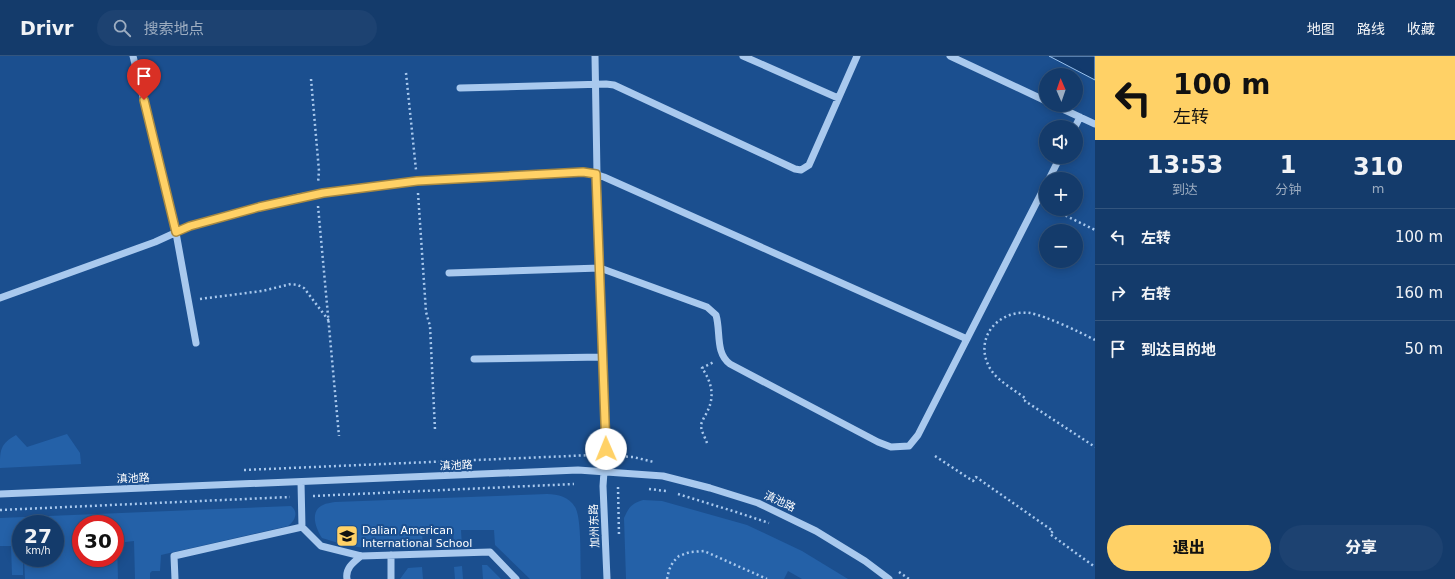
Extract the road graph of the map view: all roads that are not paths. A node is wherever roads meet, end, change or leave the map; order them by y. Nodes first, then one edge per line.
1 (133, 56) edge
2 (595, 56) edge
3 (743, 56) edge
4 (857, 56) edge
5 (950, 56) edge
6 (596, 84) junction
7 (460, 88) dead end
8 (838, 98) junction
9 (1039, 98) edge
10 (1069, 112) edge
11 (1080, 117) junction
12 (1078, 120) edge
13 (1095, 124) edge
14 (596, 174) junction
15 (1039, 198) edge
16 (176, 232) junction
17 (600, 268) junction
18 (449, 273) dead end
19 (0, 298) edge
20 (967, 339) junction
21 (196, 344) dead end
22 (603, 357) junction
23 (474, 359) dead end
24 (604, 472) junction
25 (301, 482) junction
26 (0, 494) edge
27 (302, 527) junction
28 (391, 555) junction
29 (361, 556) junction
30 (175, 579) edge
31 (347, 579) edge
32 (391, 579) edge
33 (516, 579) edge
34 (607, 579) edge
35 (889, 579) edge

1 - 16 street
2 - 6 street, 加州东路
3 - 8 street
4 - 8 street
5 - 9 street
6 - 7 street
6 - 8 street
6 - 14 street, 加州东路
10 - 11 street
11 - 12 street
11 - 13 street
14 - 16 street
14 - 17 street, 加州东路
14 - 20 street
15 - 20 street
16 - 19 street
16 - 21 street
17 - 18 street
17 - 20 street
17 - 22 street, 加州东路
22 - 23 street
22 - 24 street, 加州东路
24 - 25 street, 滇池路
24 - 34 street, 加州东路
24 - 35 street, 滇池路
25 - 26 street, 滇池路
25 - 27 street
27 - 29 street
27 - 30 street
28 - 29 street
28 - 32 street
28 - 33 street
29 - 31 street

